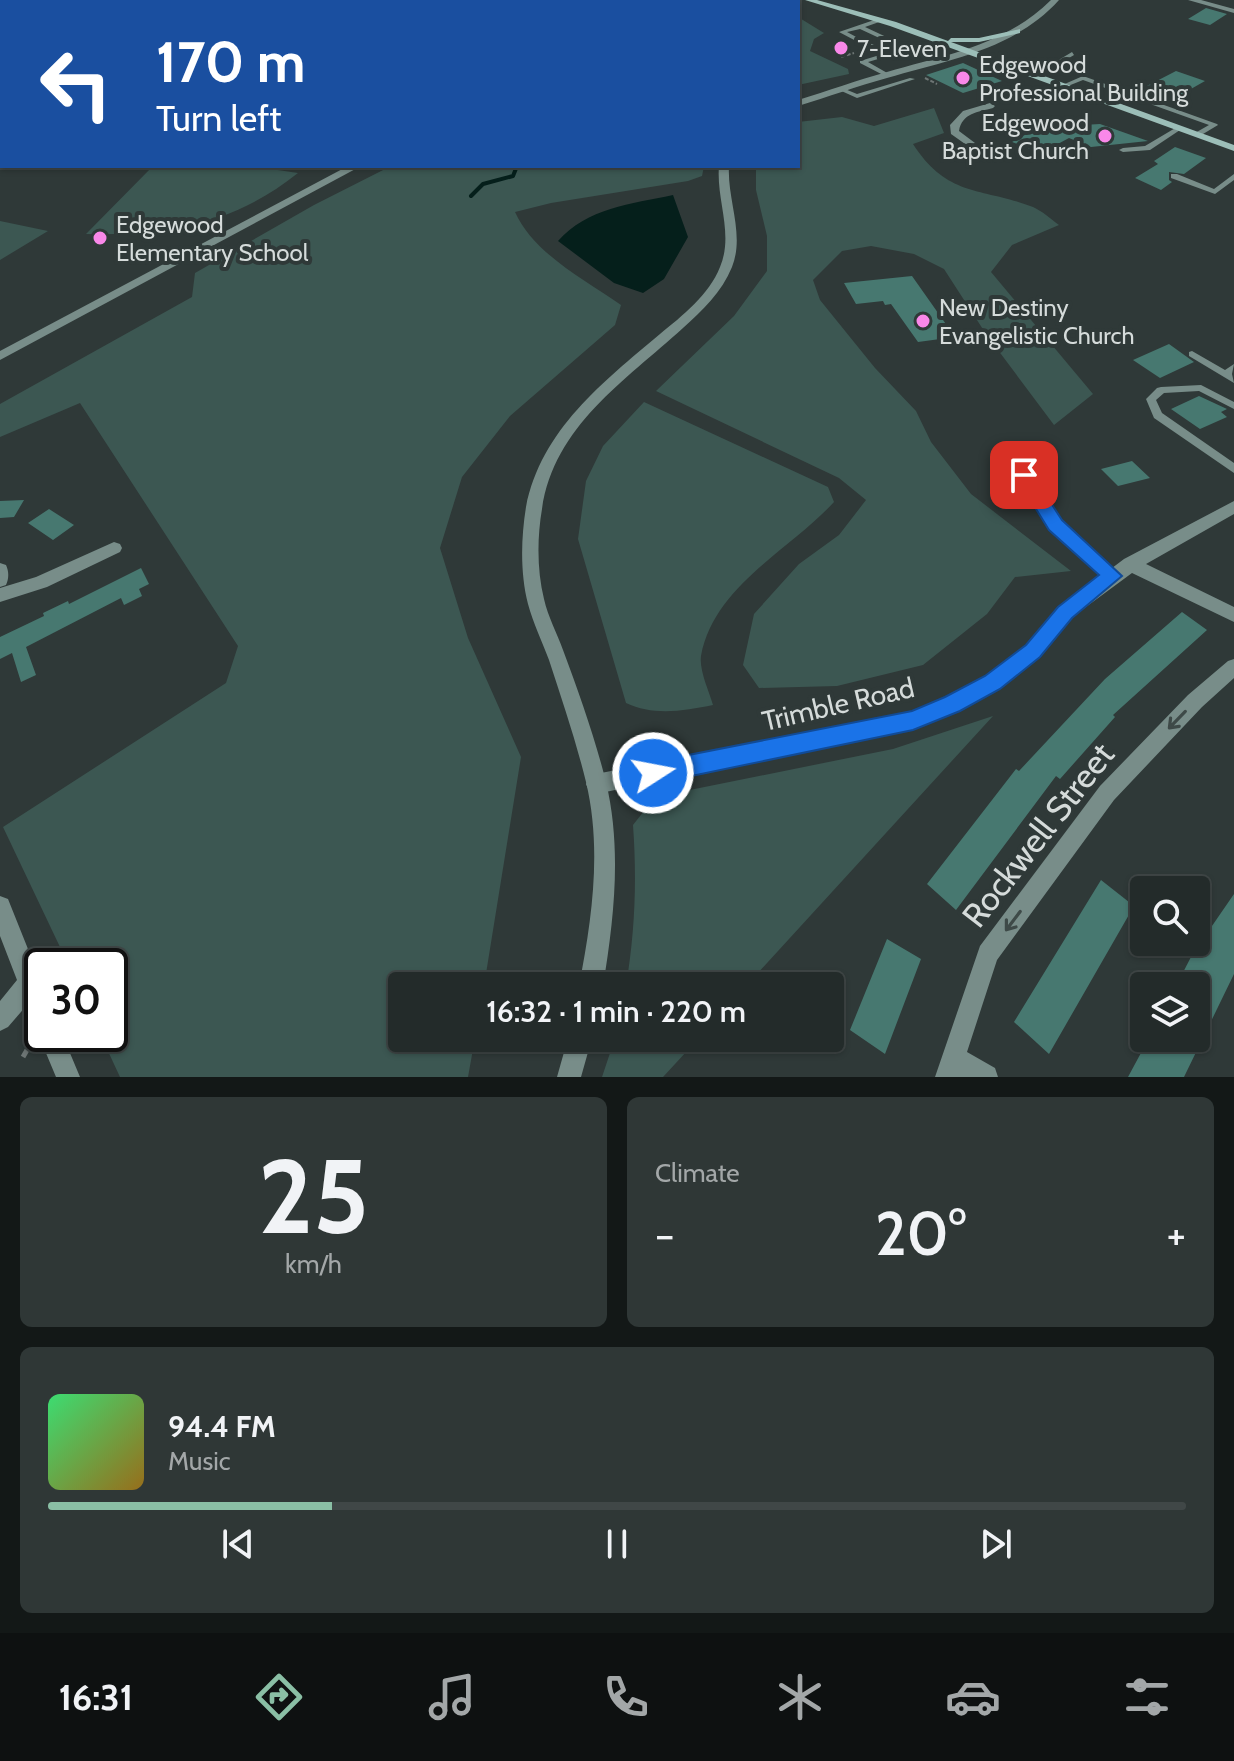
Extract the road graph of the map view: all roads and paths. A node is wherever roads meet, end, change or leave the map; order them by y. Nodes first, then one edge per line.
1 (809, 0) edge
2 (1055, 0) edge
3 (1192, 0) edge
4 (1234, 11) edge
5 (880, 20) junction
6 (860, 27) junction
7 (1017, 31) junction
8 (915, 32) junction
9 (1001, 38) junction
10 (881, 44) junction
11 (968, 51) junction
12 (1072, 54) dead end
13 (1014, 68) junction
14 (887, 75) junction
15 (1035, 76) junction
16 (912, 79) dead end
17 (1063, 86) junction
18 (840, 89) junction
19 (800, 102) edge
20 (990, 106) dead end
21 (1179, 128) junction
22 (1198, 135) junction
23 (1234, 148) edge
24 (978, 149) dead end
25 (1123, 150) dead end
26 (352, 168) edge
27 (724, 168) edge
28 (1174, 176) dead end
29 (1234, 176) edge
30 (1192, 354) dead end
31 (0, 356) edge
32 (1231, 374) edge
33 (1234, 406) edge
34 (1234, 469) edge
35 (1024, 475) dead end
36 (1234, 507) edge
37 (114, 548) dead end
38 (1130, 564) junction
39 (0, 570) edge
40 (1112, 576) junction
41 (0, 580) edge
42 (0, 595) edge
43 (1234, 615) edge
44 (1234, 667) edge
45 (596, 784) junction
46 (0, 907) edge
47 (24, 968) edge
48 (592, 972) edge
49 (24, 990) edge
50 (0, 1019) edge
51 (58, 1052) edge
52 (576, 1052) edge
53 (950, 1068) edge
54 (68, 1077) edge
55 (569, 1077) edge
56 (986, 1077) edge

1 - 5 main road
2 - 7 street
3 - 4 street
5 - 6 lane
5 - 8 main road
6 - 10 lane
6 - 10 lane
7 - 8 main road
7 - 9 street
8 - 11 main road
9 - 11 street
9 - 13 main road
10 - 14 lane
11 - 13 main road
11 - 14 street
12 - 15 lane
13 - 15 main road
14 - 18 street
15 - 17 main road
16 - 18 lane
17 - 21 main road
17 - 22 lane
18 - 19 street
20 - 24 street
21 - 22 main road
21 - 25 lane
22 - 23 main road
26 - 31 street
27 - 45 street
28 - 29 lane
30 - 32 lane
33 - 34 lane
35 - 40 lane
36 - 38 street, Trimble Road
37 - 42 street
38 - 40 street, Trimble Road
38 - 43 street
39 - 41 street
40 - 45 street, Trimble Road
44 -> 53 street, Rockwell Street
45 - 48 street
46 - 47 street
49 - 50 street
51 - 54 street
52 - 55 street
53 - 56 street

